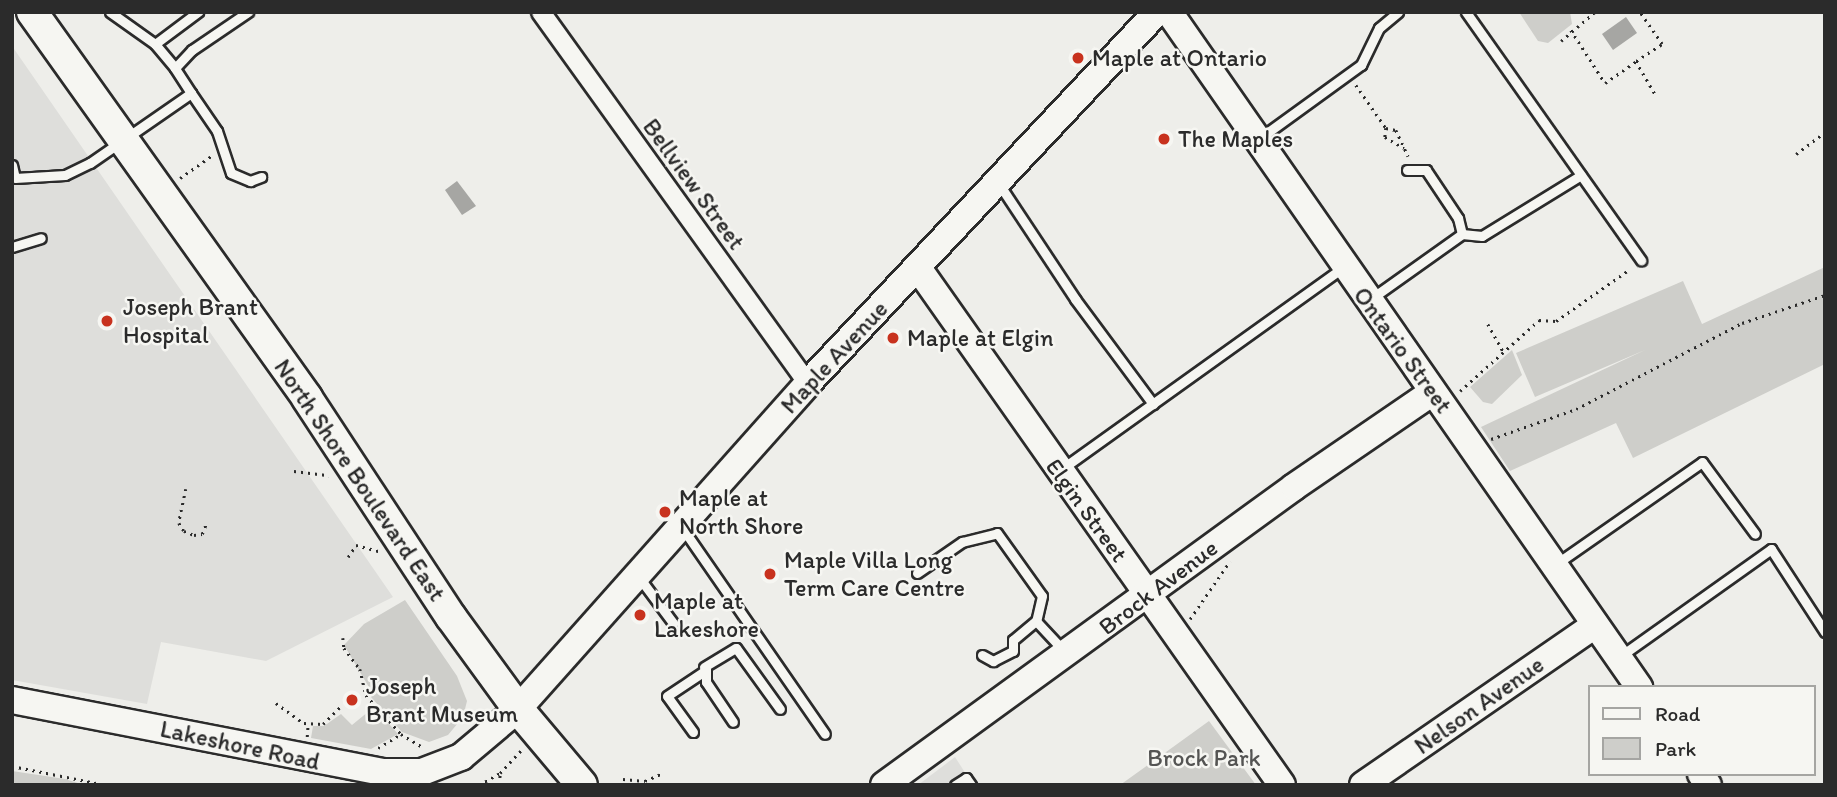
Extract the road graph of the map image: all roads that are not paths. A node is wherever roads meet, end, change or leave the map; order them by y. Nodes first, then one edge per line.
1 (32, 12) edge
2 (110, 12) edge
3 (198, 12) edge
4 (248, 12) edge
5 (541, 12) edge
6 (1157, 12) edge
7 (1169, 12) edge
8 (1398, 12) edge
9 (1466, 12) edge
10 (155, 44) junction
11 (176, 68) junction
12 (191, 93) junction
13 (122, 140) junction
14 (1256, 141) junction
15 (12, 165) edge
16 (1412, 170) road end
17 (1581, 175) junction
18 (261, 177) dead end
19 (14, 178) edge
20 (998, 183) junction
21 (1462, 234) junction
22 (41, 238) dead end
23 (12, 247) edge
24 (1640, 260) road end
25 (1344, 267) junction
26 (918, 268) junction
27 (1368, 301) junction
28 (808, 383) junction
29 (1440, 401) junction
30 (1153, 404) junction
31 (1059, 471) junction
32 (681, 526) junction
33 (1755, 534) dead end
34 (1554, 566) junction
35 (916, 573) dead end
36 (637, 575) junction
37 (1147, 594) junction
38 (1036, 621) junction
39 (673, 623) dead end
40 (1595, 625) junction
41 (1825, 632) edge
42 (982, 655) dead end
43 (1067, 655) junction
44 (1618, 658) junction
45 (705, 668) junction
46 (1638, 685) edge
47 (12, 700) edge
48 (518, 709) junction
49 (780, 709) dead end
50 (733, 722) dead end
51 (693, 732) dead end
52 (825, 734) dead end
53 (582, 785) edge
54 (884, 785) edge
55 (956, 785) edge
56 (971, 785) edge
57 (1282, 785) edge
58 (1363, 785) edge

1 - 13 main road, North Shore Boulevard East
2 - 10 lane
3 - 10 lane
4 - 11 lane
5 - 28 street, Bellview Street
6 - 20 street, Maple Avenue
7 - 14 street, Ontario Street
8 - 14 lane
9 - 17 lane
10 - 11 lane
11 - 12 lane
12 - 13 lane
12 - 18 lane
13 - 19 lane
13 - 48 main road, North Shore Boulevard East
14 - 25 street, Ontario Street
15 - 19 lane
16 - 21 lane
17 - 21 lane
17 - 24 lane
20 - 26 street, Maple Avenue
20 - 30 lane
21 - 27 lane
22 - 23 lane
25 - 27 street, Ontario Street
25 - 30 lane
26 - 28 street, Maple Avenue
26 - 31 street, Elgin Street
27 - 29 street, Ontario Street
28 - 32 street, Maple Avenue
29 - 34 street, Ontario Street
29 - 37 street, Brock Avenue
30 - 31 lane
31 - 37 street, Elgin Street
32 - 36 street, Maple Avenue
32 - 52 lane
33 - 34 lane
34 - 40 street, Ontario Street
35 - 38 lane
36 - 39 lane
36 - 48 street, Maple Avenue
37 - 43 street, Brock Avenue
37 - 57 street, Elgin Street
38 - 42 lane
38 - 43 lane
40 - 44 street, Ontario Street
40 - 58 street, Nelson Avenue
41 - 44 lane
43 - 54 street, Brock Avenue
44 - 46 street, Ontario Street
45 - 49 lane
45 - 50 lane
45 - 51 lane
47 - 48 street, Lakeshore Road
48 - 53 main road
55 - 56 lane

